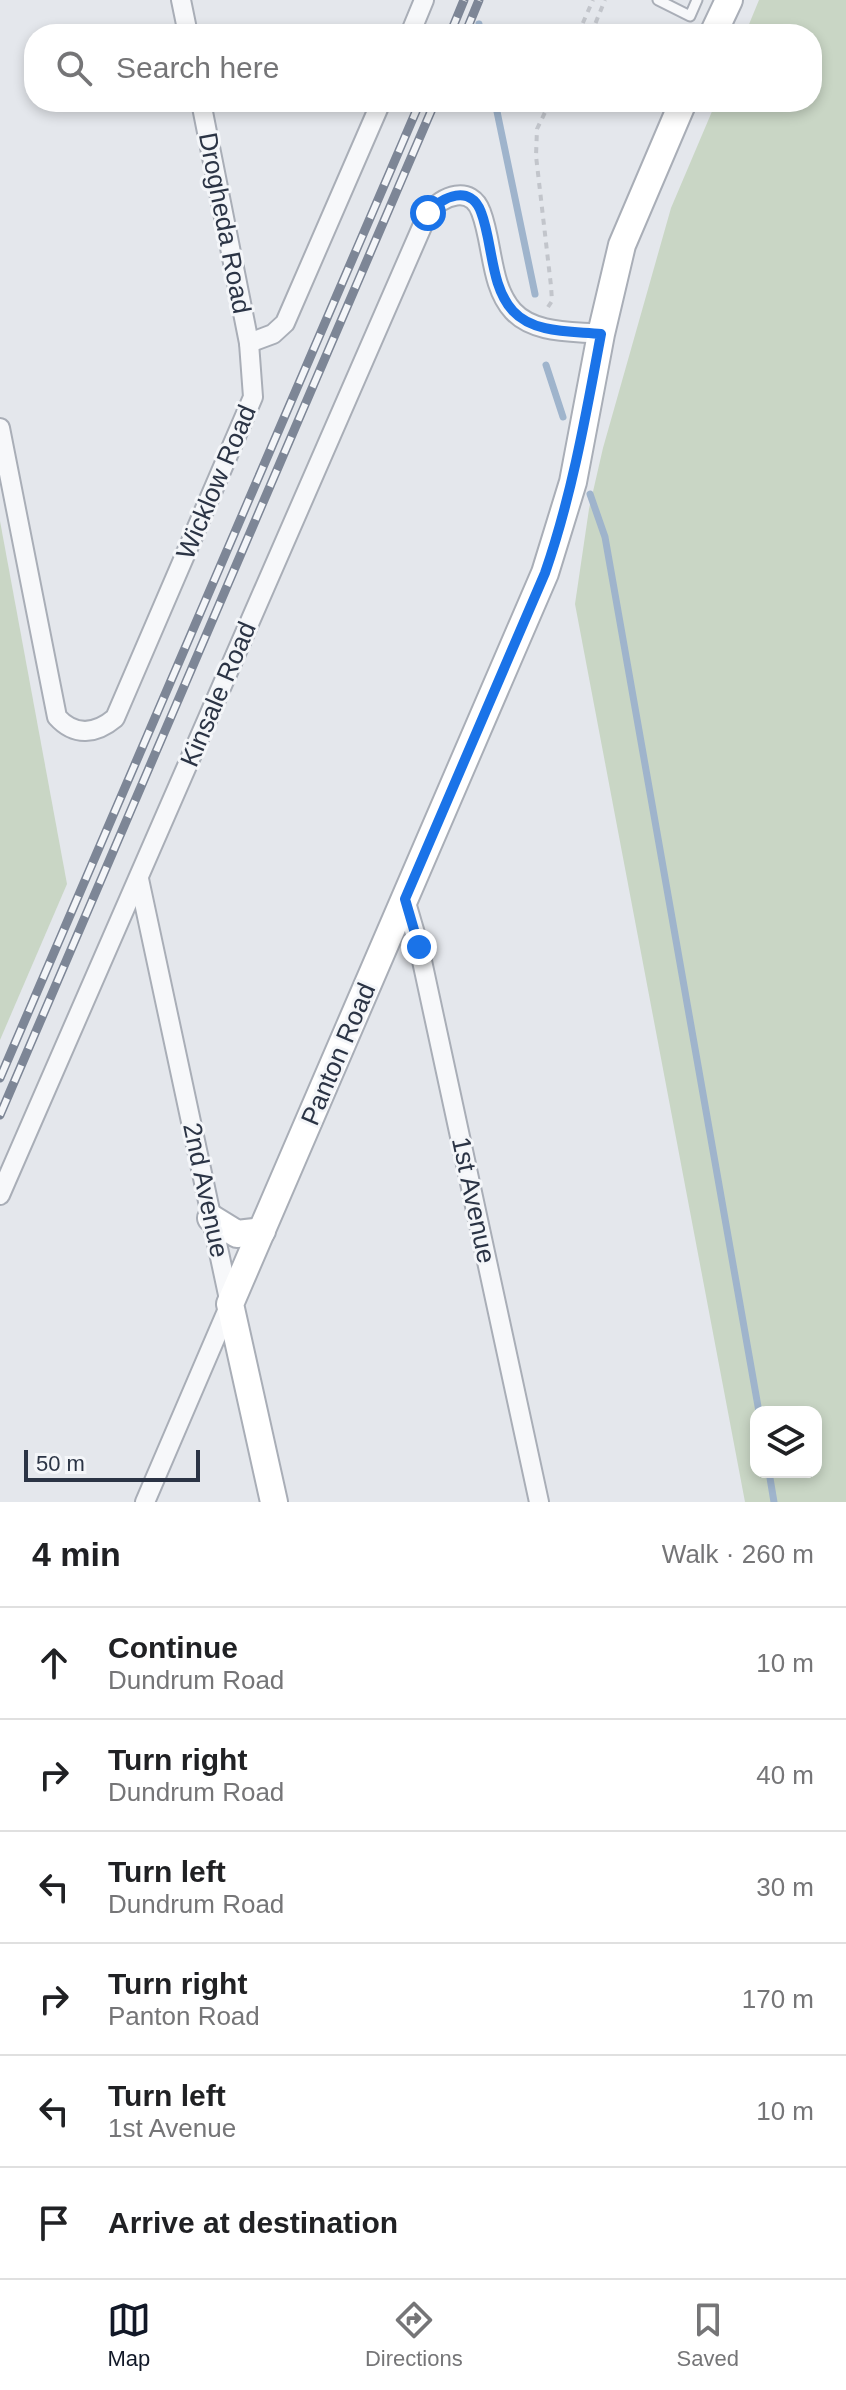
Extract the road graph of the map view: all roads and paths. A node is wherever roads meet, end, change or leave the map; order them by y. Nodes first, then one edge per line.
1 (181, 0) edge
2 (424, 0) edge
3 (593, 0) edge
4 (605, 0) edge
5 (658, 0) edge
6 (697, 0) edge
7 (729, 0) edge
8 (186, 24) edge
9 (414, 24) edge
10 (582, 24) edge
11 (595, 24) edge
12 (718, 24) edge
13 (203, 112) edge
14 (377, 112) edge
15 (545, 112) edge
16 (679, 112) edge
17 (536, 327) junction
18 (601, 334) junction
19 (249, 343) junction
20 (0, 428) edge
21 (139, 879) junction
22 (405, 899) junction
23 (0, 1195) edge
24 (211, 1218) junction
25 (262, 1231) junction
26 (230, 1304) junction
27 (145, 1502) edge
28 (274, 1502) edge
29 (539, 1502) edge

1 - 8 street
2 - 9 street
3 - 10 path
4 - 11 path
5 - 6 lane
7 - 12 street
13 - 19 street, Drogheda Road
14 - 19 street
15 - 17 path
16 - 18 street, Panton Road
17 - 18 street
17 - 21 street, Kinsale Road
18 - 22 street, Panton Road
19 - 20 street, Wicklow Road
21 - 23 street, Kinsale Road
21 - 24 street, 2nd Avenue
22 - 25 street, Panton Road
22 - 29 street, 1st Avenue
24 - 25 street
24 - 26 street, 2nd Avenue
25 - 26 street, Panton Road
26 - 27 street, Panton Road
26 - 28 street, 2nd Avenue

